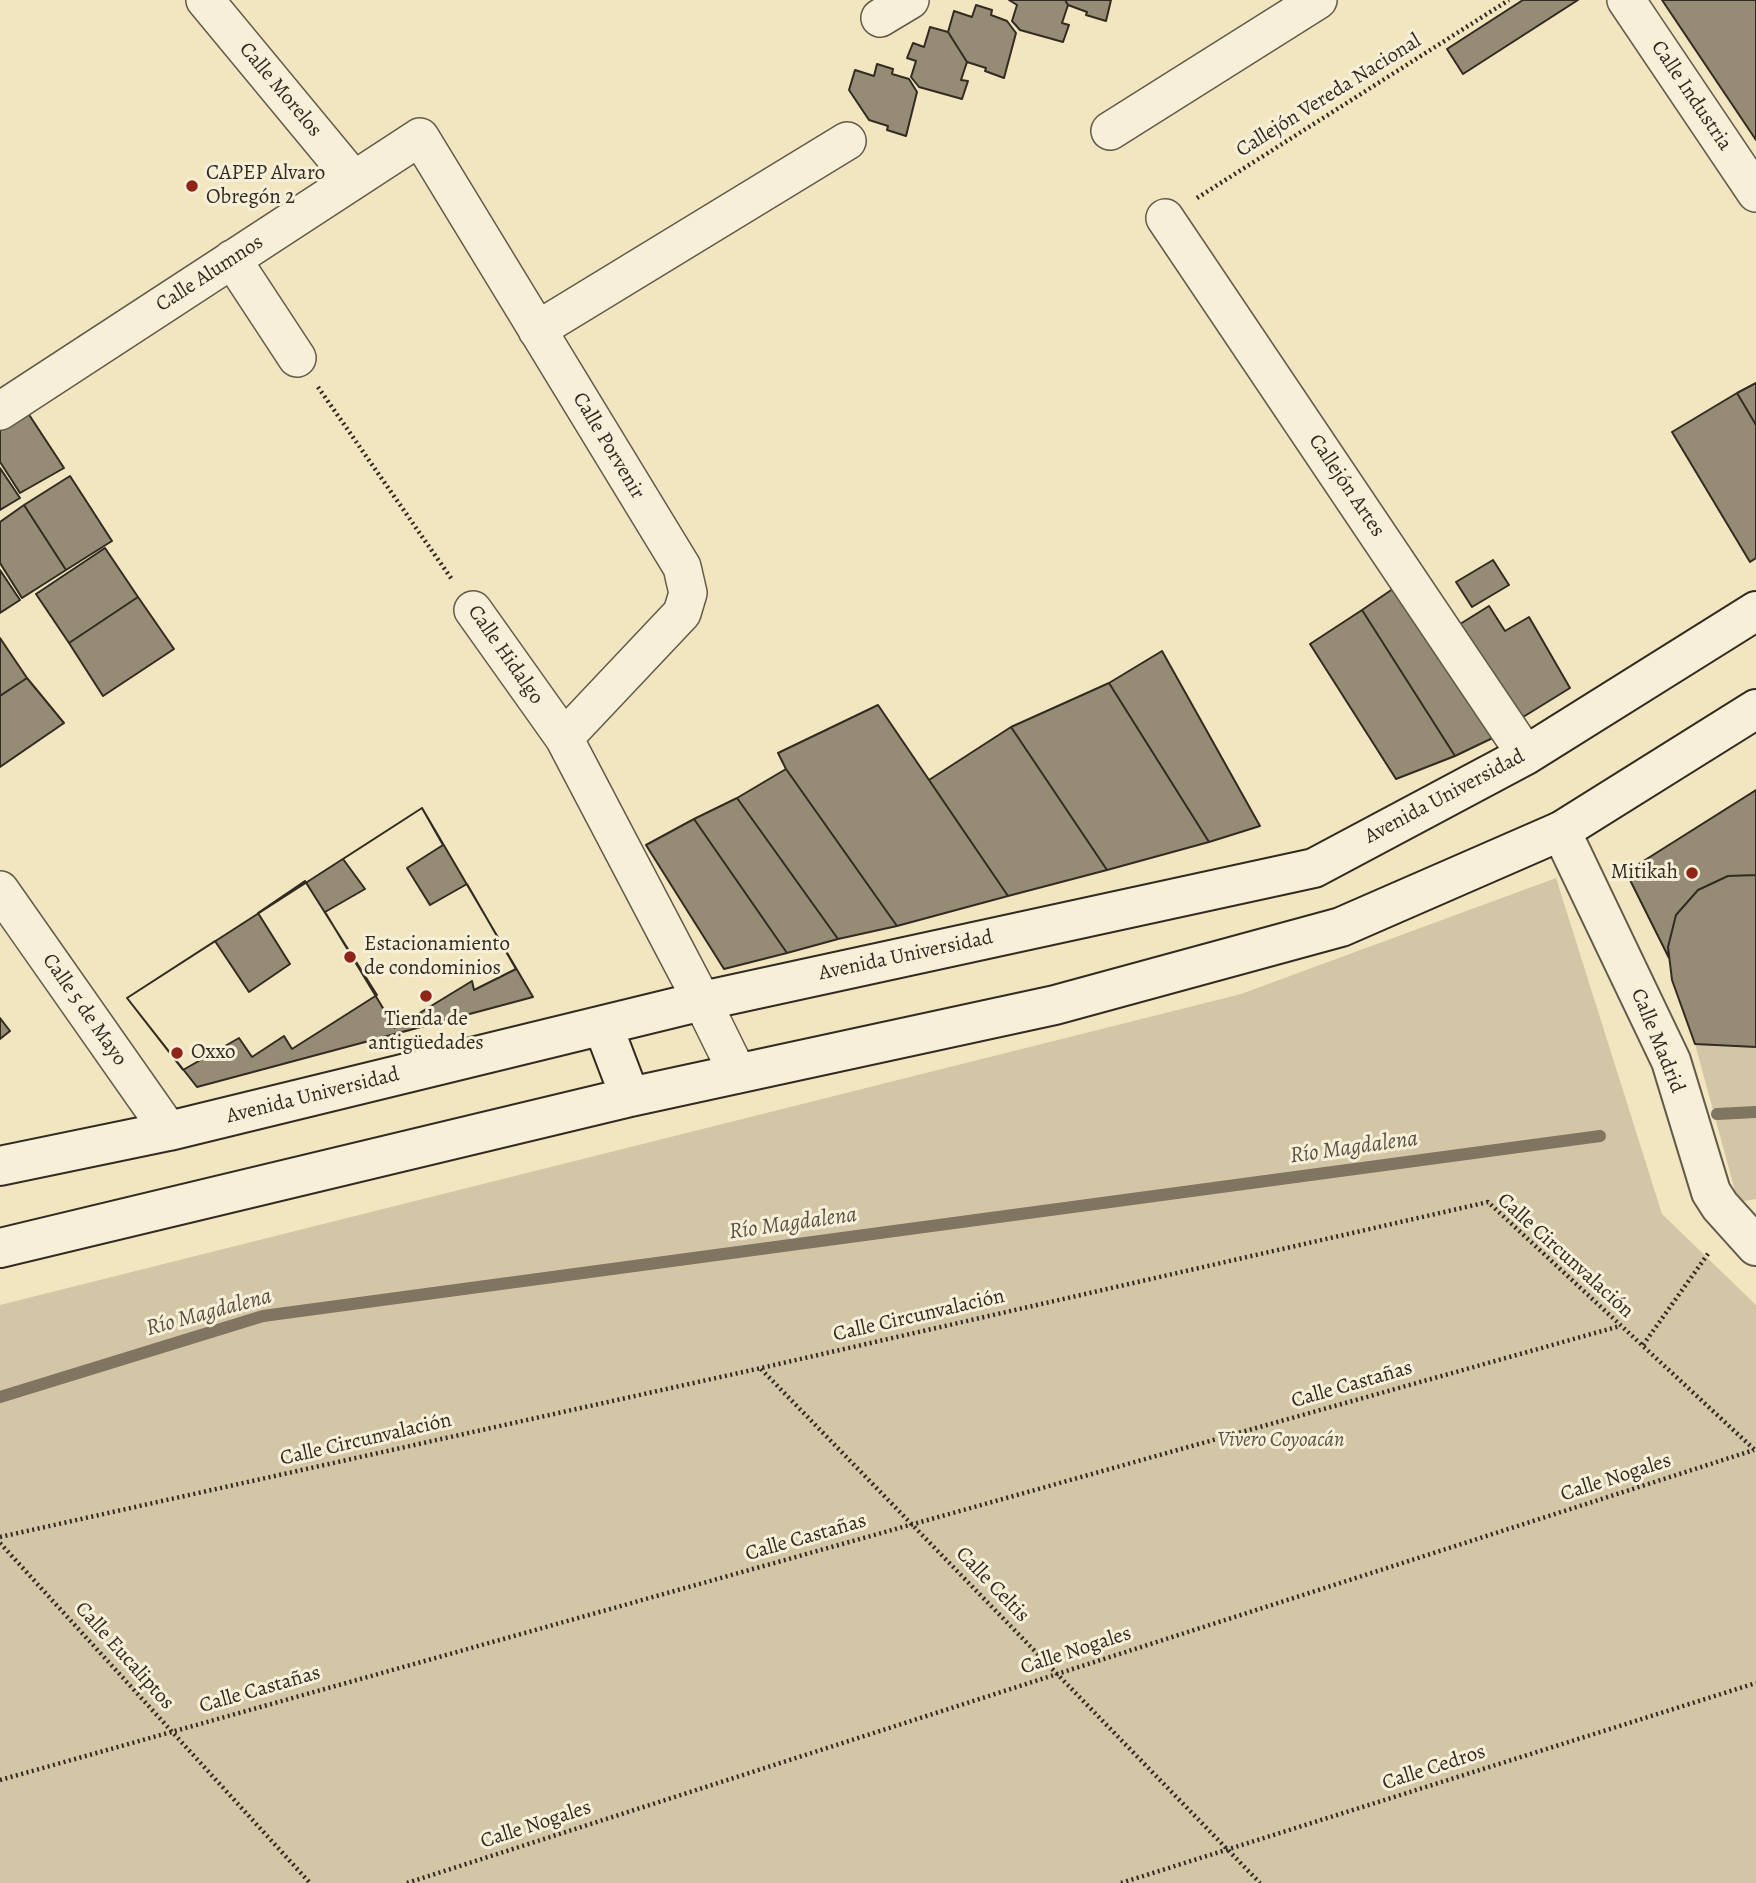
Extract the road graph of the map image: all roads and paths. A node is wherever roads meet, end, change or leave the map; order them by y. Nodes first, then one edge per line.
1 (205, 0) edge
2 (1318, 0) edge
3 (1509, 0) edge
4 (1626, 0) edge
5 (1110, 131) dead end
6 (420, 138) joint
7 (847, 141) dead end
8 (355, 180) junction
9 (1756, 192) edge
10 (1165, 218) joint
11 (232, 260) junction
12 (537, 330) junction
13 (297, 358) joint
14 (0, 411) edge
15 (473, 610) joint
16 (1756, 611) edge
17 (1756, 709) edge
18 (564, 738) junction
19 (1526, 755) junction
20 (1561, 831) junction
21 (0, 890) edge
22 (702, 1000) junction
23 (603, 1026) junction
24 (738, 1074) junction
25 (630, 1097) junction
26 (169, 1130) junction
27 (0, 1166) edge
28 (1744, 1232) edge
29 (0, 1248) edge
30 (1621, 1326) junction
31 (1643, 1345) junction
32 (761, 1368) junction
33 (1755, 1451) edge
34 (912, 1525) junction
35 (0, 1537) edge
36 (0, 1543) edge
37 (1057, 1674) junction
38 (1756, 1682) edge
39 (172, 1731) junction
40 (0, 1780) edge
41 (1227, 1849) junction
42 (310, 1883) edge
43 (407, 1883) edge
44 (1121, 1883) edge
45 (1260, 1883) edge

1 - 8 street, Calle Morelos
2 - 5 street
3 - 10 path, Callejón Vereda Nacional
4 - 9 street, Calle Industria
6 - 8 street, Calle Alumnos
6 - 12 street, Calle Porvenir
7 - 12 street
8 - 11 street, Calle Alumnos
10 - 19 street, Callejón Artes
11 - 13 street
11 - 14 street, Calle Alumnos
12 - 18 street, Calle Porvenir
13 - 15 path, Calle Hidalgo
15 - 18 street, Calle Hidalgo
16 - 19 main road, Avenida Universidad
17 - 20 main road
18 - 22 street, Calle Hidalgo
19 - 22 main road, Avenida Universidad
20 - 24 main road
20 - 28 main road, Calle Madrid
21 - 26 street, Calle 5 de Mayo
22 - 23 main road, Avenida Universidad
22 - 24 street, Calle Hidalgo
23 - 25 main road
23 - 26 main road, Avenida Universidad
24 - 25 main road
25 - 29 main road
26 - 27 main road, Avenida Universidad
28 - 31 path
30 - 31 path, Calle Circunvalación
30 - 32 path, Calle Circunvalación
30 - 34 path, Calle Castañas
31 - 33 path, Calle Circunvalación
32 - 34 path, Calle Celtis
32 - 35 path, Calle Circunvalación
33 - 37 path, Calle Nogales
34 - 37 path, Calle Celtis
34 - 39 path, Calle Castañas
36 - 39 path, Calle Eucaliptos
37 - 41 path, Calle Celtis
37 - 43 path, Calle Nogales
38 - 41 path, Calle Cedros
39 - 40 path, Calle Castañas
39 - 42 path, Calle Eucaliptos
41 - 44 path, Calle Cedros
41 - 45 path, Calle Celtis

